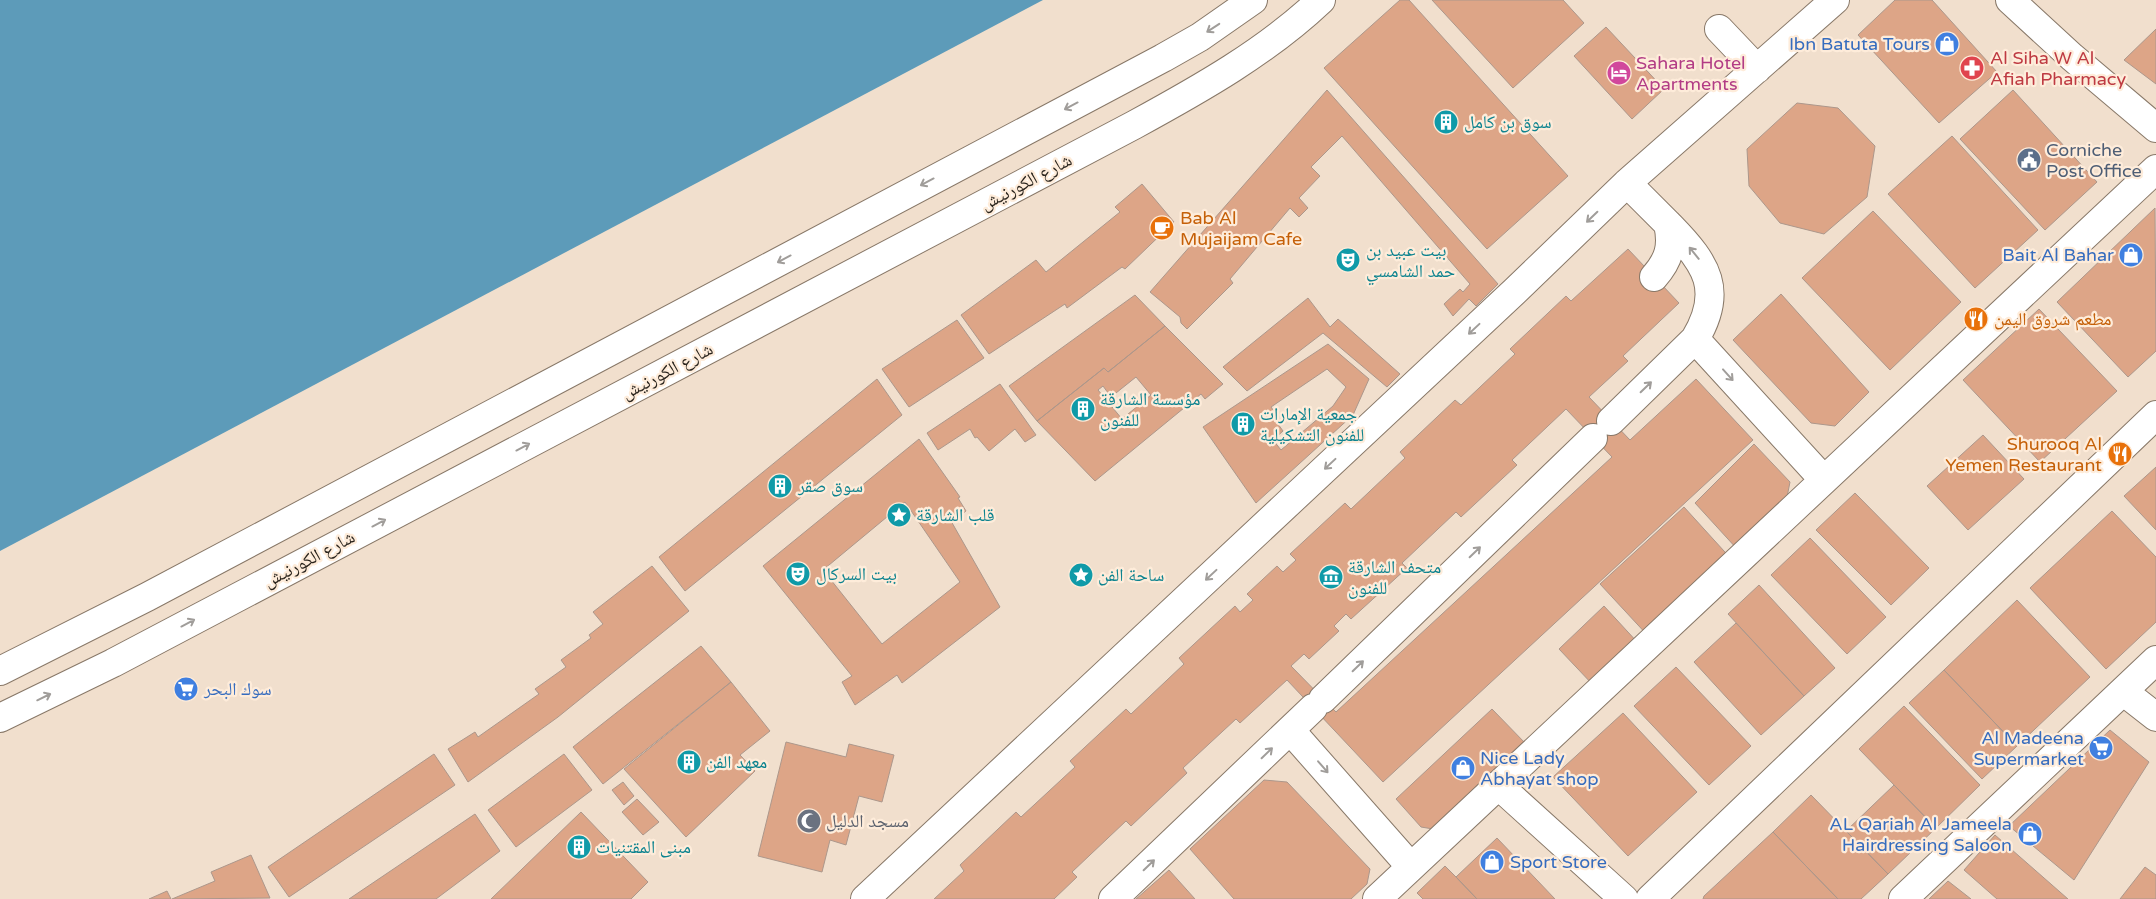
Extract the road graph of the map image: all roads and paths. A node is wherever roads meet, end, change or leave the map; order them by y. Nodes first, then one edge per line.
1 (1253, 0) edge
2 (1320, 0) edge
3 (1836, 0) edge
4 (2010, 0) edge
5 (1720, 29) dead end
6 (1757, 69) junction
7 (2156, 128) edge
8 (2156, 169) edge
9 (1627, 183) junction
10 (1668, 224) junction
11 (1654, 277) dead end
12 (1695, 339) junction
13 (2156, 415) edge
14 (1824, 480) junction
15 (2156, 660) edge
16 (0, 671) edge
17 (2124, 692) junction
18 (2156, 717) edge
19 (0, 718) edge
20 (1291, 731) junction
21 (1498, 785) junction
22 (1411, 867) junction
23 (865, 899) edge
24 (1113, 899) edge
25 (1377, 899) edge
26 (1624, 899) edge
27 (1650, 899) edge
28 (1903, 899) edge

1 -> 16 street
19 -> 2 street, شارع الكورنيش
3 - 6 street
4 - 7 street
5 - 6 street
6 - 9 street
8 - 14 street
9 - 10 street
9 -> 23 street
10 - 11 street
12 -> 10 street
12 -> 14 street
20 -> 12 street
13 - 27 street
14 - 21 street
15 - 17 street
17 - 18 street
17 - 28 street
20 -> 22 street
24 -> 20 street
21 - 22 street
21 - 26 street
22 - 25 street

